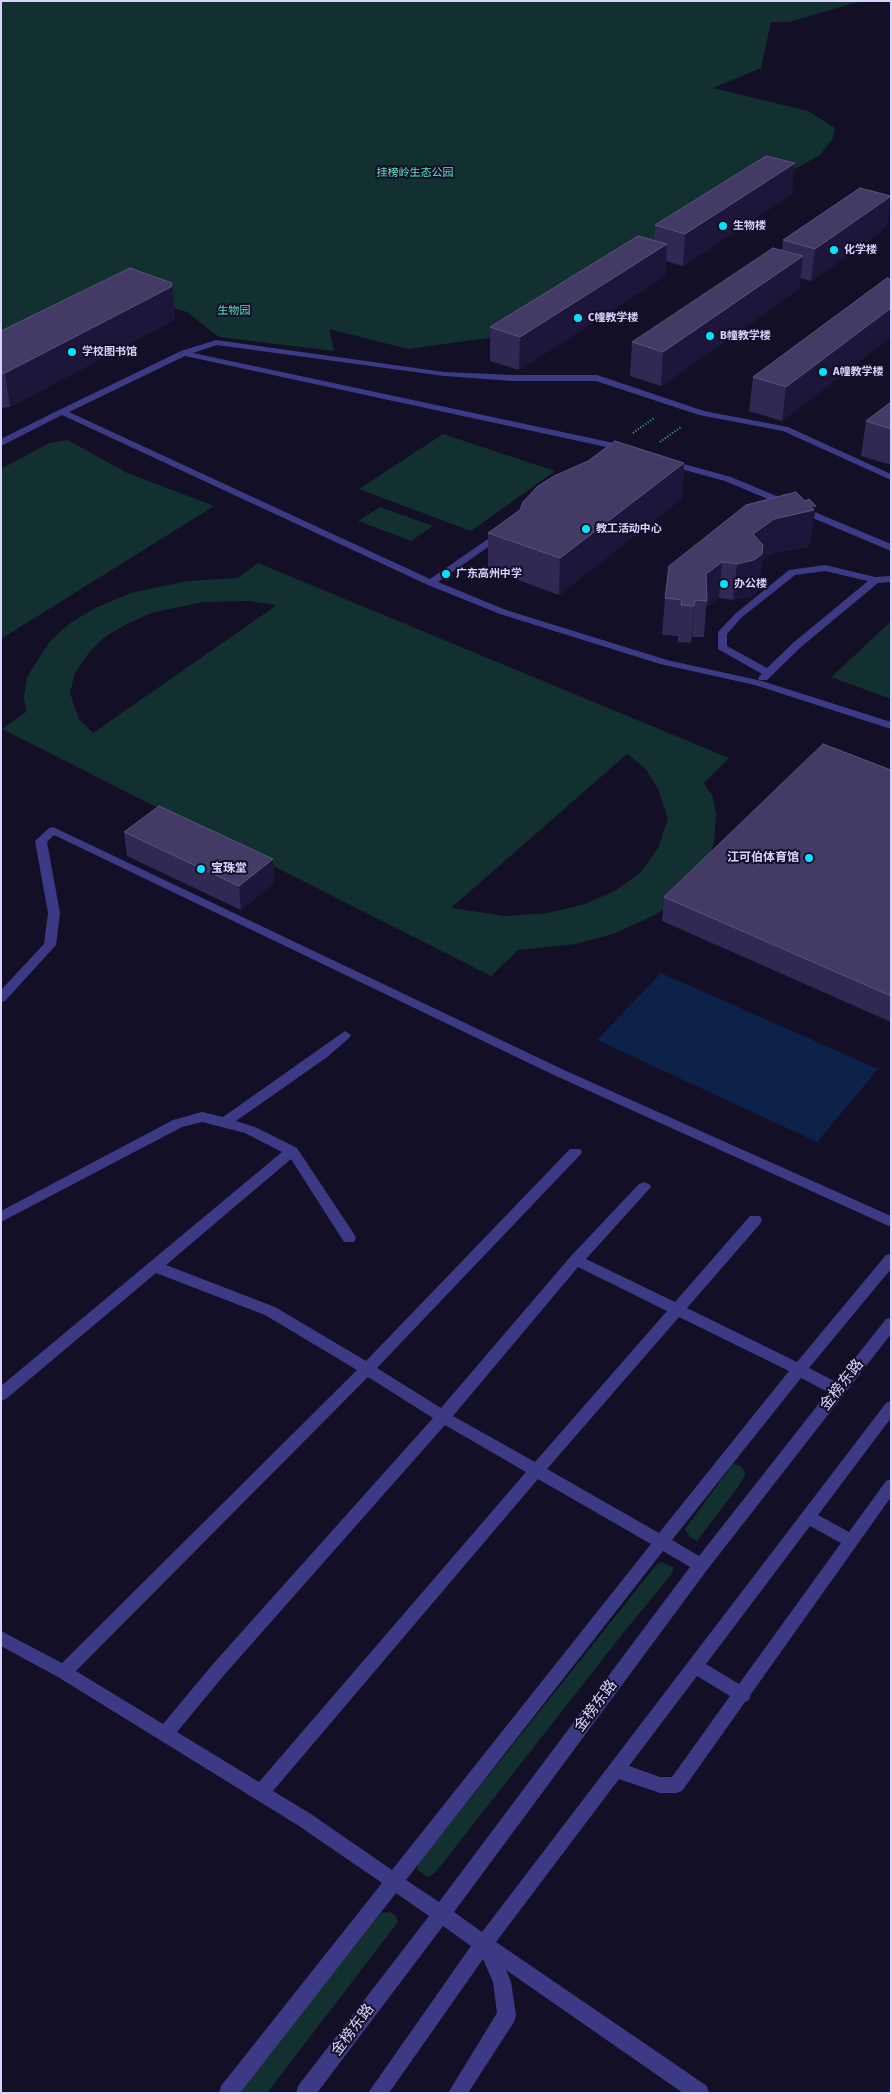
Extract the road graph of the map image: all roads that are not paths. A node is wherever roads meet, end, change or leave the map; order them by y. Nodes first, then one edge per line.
1 (184, 354) junction
2 (62, 412) junction
3 (1, 443) edge
4 (641, 456) edge
5 (660, 461) edge
6 (891, 477) edge
7 (512, 525) edge
8 (891, 548) edge
9 (891, 579) edge
10 (875, 580) junction
11 (431, 583) junction
12 (768, 673) junction
13 (758, 683) junction
14 (891, 726) edge
15 (1, 998) edge
16 (345, 1035) dead end
17 (225, 1122) junction
18 (292, 1151) junction
19 (575, 1152) dead end
20 (644, 1187) dead end
21 (1, 1217) edge
22 (755, 1220) dead end
23 (891, 1222) edge
24 (349, 1238) dead end
25 (576, 1260) junction
26 (891, 1260) edge
27 (154, 1266) junction
28 (677, 1310) junction
29 (891, 1323) edge
30 (367, 1369) junction
31 (798, 1371) junction
32 (838, 1390) junction
33 (1, 1395) edge
34 (891, 1407) edge
35 (442, 1417) junction
36 (535, 1472) junction
37 (891, 1485) edge
38 (808, 1517) junction
39 (662, 1541) junction
40 (851, 1541) junction
41 (701, 1564) junction
42 (1, 1638) edge
43 (695, 1666) junction
44 (64, 1672) junction
45 (743, 1695) junction
46 (165, 1734) junction
47 (616, 1770) junction
48 (261, 1793) junction
49 (393, 1881) junction
50 (441, 1914) junction
51 (485, 1942) junction
52 (228, 2093) edge
53 (305, 2093) edge
54 (377, 2093) edge
55 (456, 2093) edge
56 (700, 2093) edge

1 - 2 street
1 - 4 street
1 - 6 street
2 - 3 street
2 - 11 street
5 - 8 street
7 - 11 street
9 - 10 street
10 - 12 street
10 - 12 street
11 - 13 street
12 - 13 street
13 - 14 street
15 - 23 street
16 - 17 street
17 - 18 street
17 - 21 street
18 - 24 street
18 - 27 street
19 - 30 street
20 - 25 street
22 - 28 street
25 - 28 street
25 - 35 street
26 - 31 street
27 - 30 street
27 - 33 street
28 - 31 street
28 - 36 street
29 - 32 street, 金榜东路
30 - 35 street
30 - 44 street
31 - 32 street
31 - 39 street
32 - 41 street, 金榜东路
34 - 38 street
35 - 36 street
35 - 46 street
36 - 39 street
36 - 48 street
37 - 40 street
38 - 40 street
38 - 43 street
39 - 41 street
39 - 49 street
40 - 45 street
41 - 50 street, 金榜东路
42 - 44 street
43 - 45 street
43 - 47 street
44 - 46 street
45 - 47 street
46 - 48 street
47 - 51 street
48 - 49 street
49 - 50 street
49 - 52 street
50 - 51 street
50 - 53 street, 金榜东路
51 - 54 street
51 - 55 street
51 - 56 street

